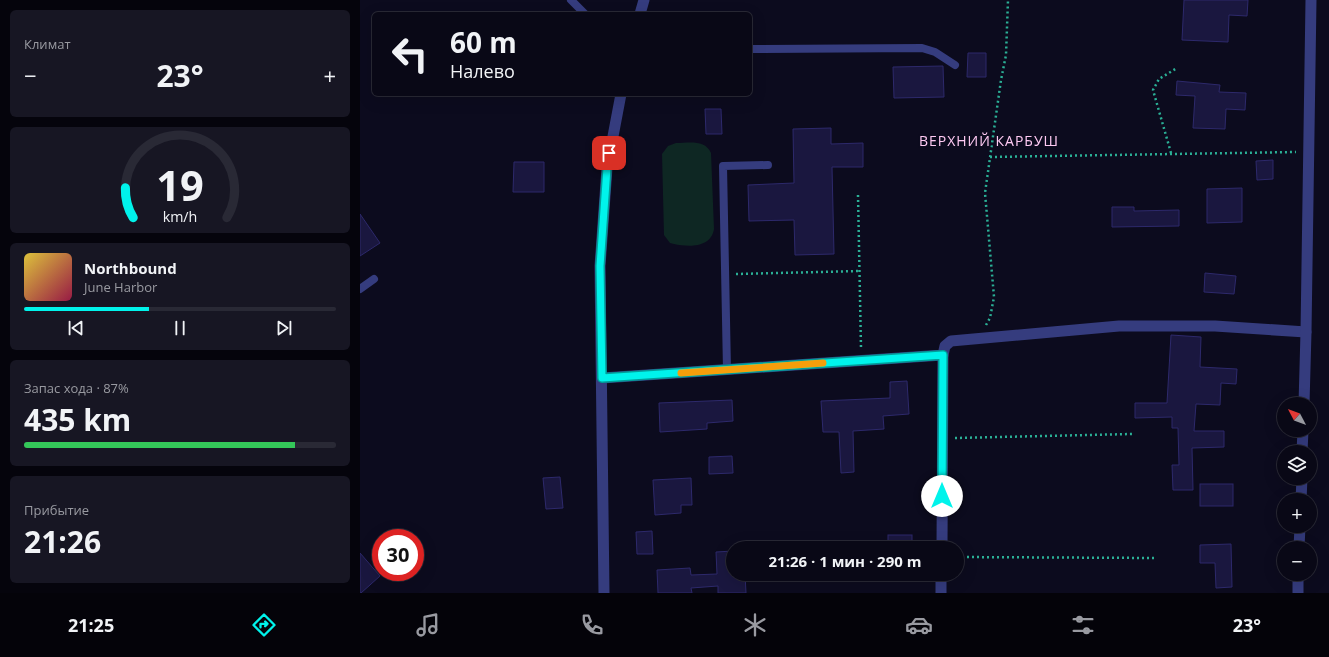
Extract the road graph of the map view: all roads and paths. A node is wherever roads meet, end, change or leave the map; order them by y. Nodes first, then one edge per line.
1 (571, 0) edge
2 (644, 0) edge
3 (1008, 0) edge
4 (1311, 0) edge
5 (584, 12) edge
6 (641, 12) edge
7 (752, 49) edge
8 (955, 65) dead end
9 (1177, 68) dead end
10 (621, 96) edge
11 (1309, 152) junction
12 (1171, 153) junction
13 (990, 157) junction
14 (768, 165) dead end
15 (858, 195) dead end
16 (860, 271) junction
17 (725, 274) junction
18 (374, 279) dead end
19 (360, 289) edge
20 (1306, 332) junction
21 (977, 339) junction
22 (943, 355) junction
23 (862, 360) junction
24 (727, 370) junction
25 (602, 378) junction
26 (1304, 397) edge
27 (1132, 434) dead end
28 (943, 438) junction
29 (942, 541) edge
30 (964, 557) edge
31 (1156, 558) dead end
32 (941, 581) edge
33 (1298, 581) edge
34 (604, 593) edge
35 (941, 593) edge
36 (1298, 593) edge

1 - 5 lane
2 - 6 street
3 - 13 path
4 - 11 street
7 - 8 lane
9 - 12 path
10 - 25 street
11 - 12 path
11 - 20 street
12 - 13 path
13 - 21 path
14 - 17 lane
15 - 16 path
16 - 17 path
16 - 23 path
17 - 24 lane
18 - 19 lane
20 - 21 street
20 - 26 street
21 - 22 street
22 - 23 street
22 - 28 street
23 - 24 street
24 - 25 street
25 - 34 street
27 - 28 path
28 - 29 street
30 - 31 path
32 - 35 street
33 - 36 street

